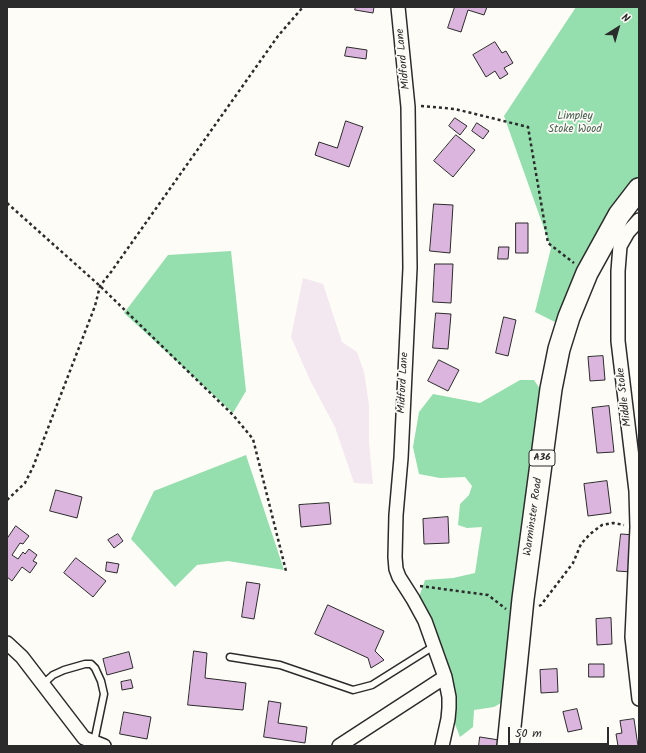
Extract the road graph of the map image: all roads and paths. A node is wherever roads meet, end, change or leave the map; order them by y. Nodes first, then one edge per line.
1 (303, 7) edge
2 (398, 7) edge
3 (408, 107) junction
4 (639, 189) edge
5 (7, 203) edge
6 (639, 220) edge
7 (587, 273) junction
8 (100, 286) junction
9 (639, 478) edge
10 (636, 491) junction
11 (7, 500) edge
12 (637, 527) junction
13 (286, 571) dead end
14 (441, 588) dead end
15 (513, 611) junction
16 (7, 642) edge
17 (434, 646) junction
18 (230, 657) dead end
19 (445, 677) junction
20 (43, 684) junction
21 (639, 699) edge
22 (99, 744) edge
23 (339, 746) edge
24 (442, 746) edge
25 (508, 746) edge

1 - 8 path
2 - 3 street, Midford Lane
3 - 7 path
3 - 17 street, Midford Lane
4 - 7 highway, Warminster Road / A36
5 - 8 path
6 - 10 street, Middle Stoke
7 - 15 highway, Warminster Road / A36
8 - 11 path
8 - 13 path
9 - 10 lane
10 - 12 street, Middle Stoke
12 - 15 path
12 - 21 street, Middle Stoke
14 - 15 path
15 - 25 highway, Warminster Road / A36
16 - 20 street
17 - 18 lane
17 - 19 street, Midford Lane
19 - 23 street
19 - 24 street, Midford Lane
20 - 22 street
20 - 22 lane

